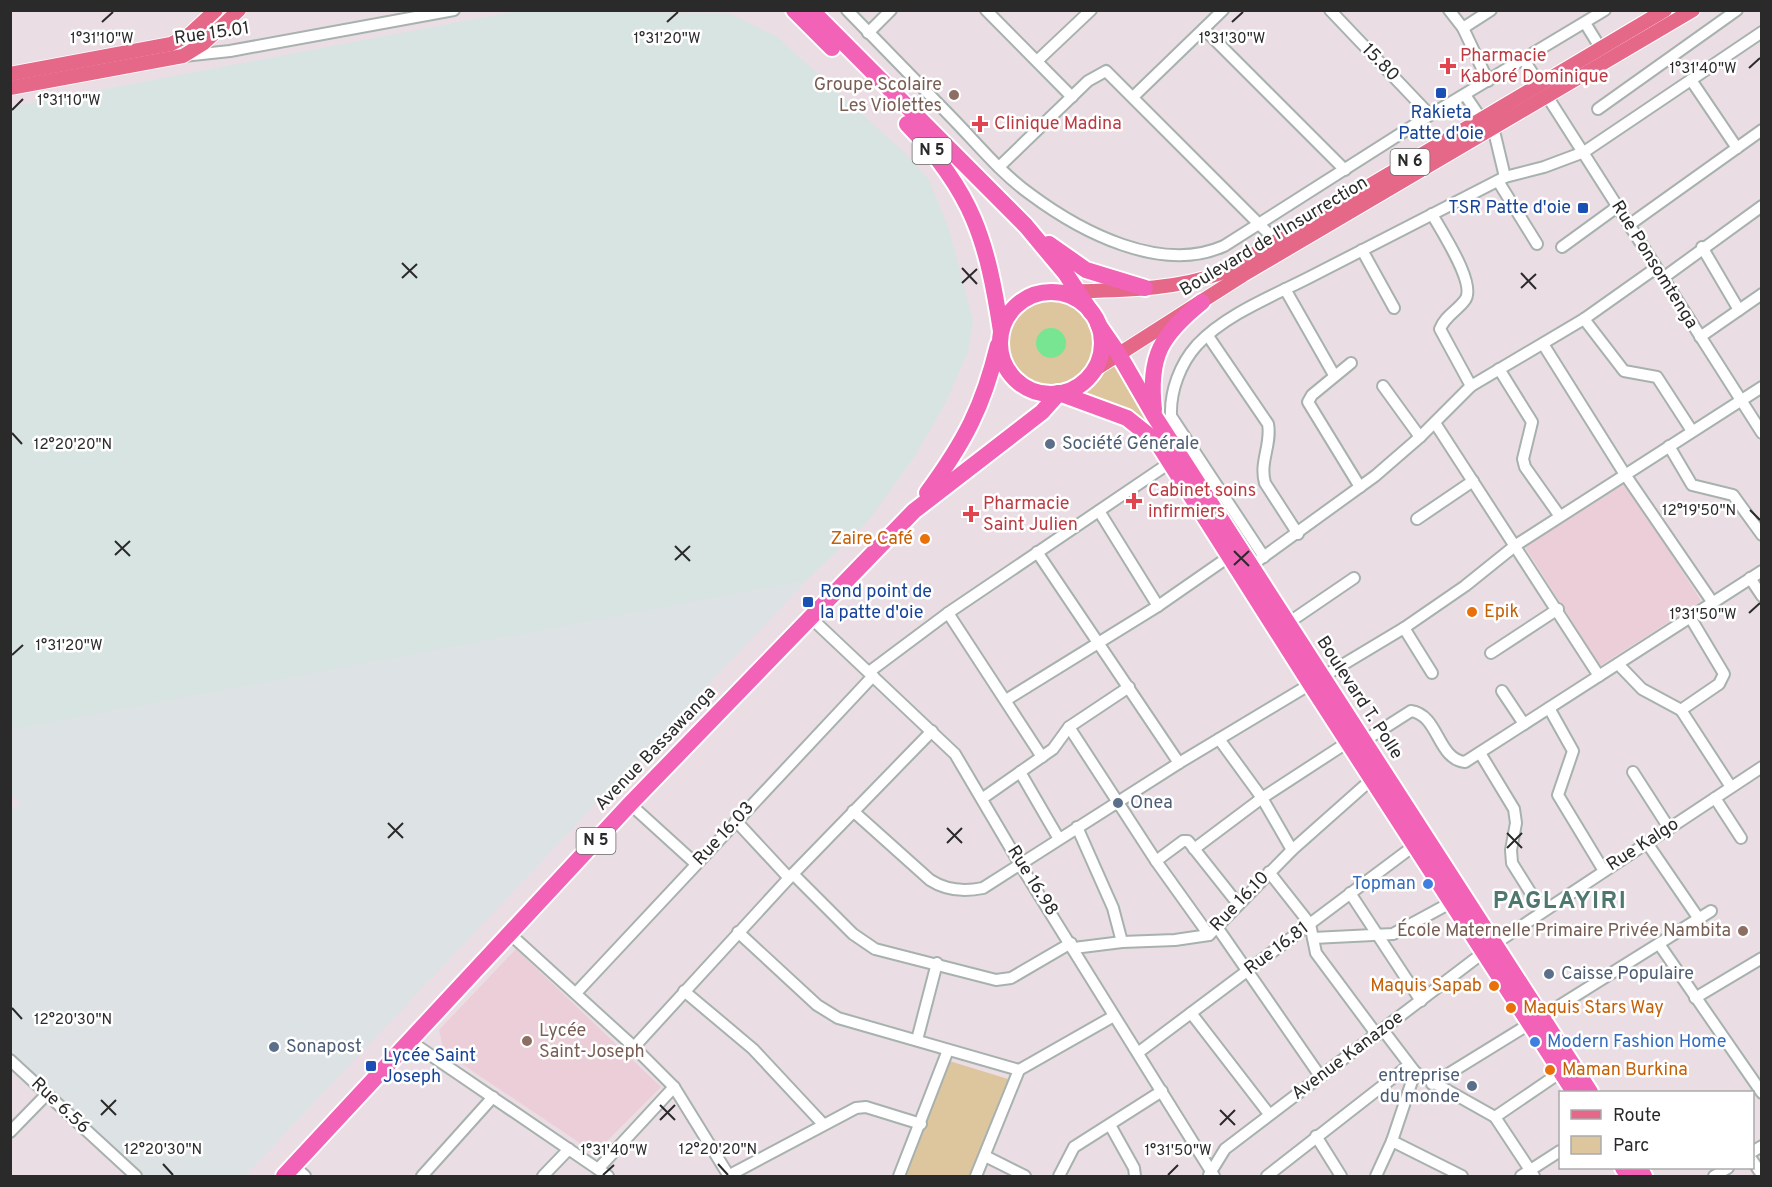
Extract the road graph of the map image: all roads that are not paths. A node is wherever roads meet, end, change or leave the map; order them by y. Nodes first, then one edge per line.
1 (239, 10) edge
2 (454, 10) edge
3 (794, 10) edge
4 (811, 10) edge
5 (847, 10) edge
6 (891, 10) edge
7 (986, 10) edge
8 (1091, 10) edge
9 (1223, 10) edge
10 (1330, 10) edge
11 (1449, 10) edge
12 (1491, 10) edge
13 (1605, 10) edge
14 (1665, 10) edge
15 (1693, 10) edge
16 (1737, 10) edge
17 (207, 14) edge
18 (1585, 23) junction
19 (1463, 27) junction
20 (1204, 29) junction
21 (1761, 32) edge
22 (868, 33) junction
23 (1600, 49) junction
24 (183, 56) junction
25 (1524, 60) junction
26 (1037, 61) junction
27 (10, 74) edge
28 (1691, 80) junction
29 (1488, 81) junction
30 (10, 88) edge
31 (1543, 91) junction
32 (1465, 95) junction
33 (1072, 97) junction
34 (1133, 97) junction
35 (1598, 109) dead end
36 (1430, 115) junction
37 (1487, 124) junction
38 (1761, 130) edge
39 (1737, 148) junction
40 (1584, 152) junction
41 (999, 167) junction
42 (1345, 170) junction
43 (1501, 179) junction
44 (1761, 206) edge
45 (1617, 207) junction
46 (1432, 214) junction
47 (1629, 225) junction
48 (1026, 226) junction
49 (1258, 226) junction
50 (1537, 244) dead end
51 (1280, 246) junction
52 (1562, 246) dead end
53 (1702, 248) junction
54 (1362, 250) junction
55 (1656, 268) junction
56 (1086, 270) junction
57 (1066, 274) junction
58 (1663, 278) junction
59 (1145, 288) junction
60 (1285, 290) junction
61 (1078, 291) junction
62 (1055, 292) junction
63 (1761, 294) edge
64 (1202, 302) junction
65 (1394, 308) dead end
66 (1739, 310) junction
67 (1094, 318) junction
68 (1584, 319) junction
69 (1001, 335) junction
70 (1208, 336) junction
71 (1700, 337) junction
72 (1543, 344) junction
73 (1118, 353) junction
74 (1351, 363) dead end
75 (1499, 369) junction
76 (1094, 370) junction
77 (1335, 375) junction
78 (1383, 386) dead end
79 (1471, 386) junction
80 (1761, 387) edge
81 (1059, 393) junction
82 (1741, 401) junction
83 (1155, 417) junction
84 (1435, 423) junction
85 (1692, 431) junction
86 (1761, 433) edge
87 (1420, 437) junction
88 (1669, 446) junction
89 (1171, 462) junction
90 (1624, 473) junction
91 (1473, 481) junction
92 (1360, 488) junction
93 (914, 511) junction
94 (1099, 511) junction
95 (1559, 515) junction
96 (1417, 519) dead end
97 (1298, 534) junction
98 (1761, 536) edge
99 (1516, 545) junction
100 (1037, 552) junction
101 (1230, 556) junction
102 (1258, 561) junction
103 (1761, 571) edge
104 (1354, 578) dead end
105 (1750, 578) junction
106 (1761, 596) edge
107 (1713, 603) junction
108 (1158, 606) junction
109 (1558, 609) junction
110 (948, 613) junction
111 (810, 617) junction
112 (1690, 617) junction
113 (1288, 623) junction
114 (1404, 628) junction
115 (1097, 644) junction
116 (1491, 653) dead end
117 (1618, 664) junction
118 (1432, 673) dead end
119 (871, 674) junction
120 (1599, 676) junction
121 (1317, 682) junction
122 (1129, 687) junction
123 (1502, 691) dead end
124 (1006, 700) junction
125 (1549, 708) junction
126 (1681, 710) junction
127 (1524, 724) junction
128 (1069, 727) junction
129 (932, 732) junction
130 (1219, 739) junction
131 (1356, 742) junction
132 (1480, 753) junction
133 (1042, 758) junction
134 (1179, 763) junction
135 (1761, 767) edge
136 (1020, 772) junction
137 (1632, 772) dead end
138 (1372, 779) junction
139 (1731, 787) junction
140 (983, 798) junction
141 (1262, 798) junction
142 (1715, 798) junction
143 (630, 804) junction
144 (1118, 804) junction
145 (853, 811) junction
146 (736, 821) junction
147 (1077, 827) junction
148 (1669, 828) junction
149 (1741, 838) dead end
150 (1059, 839) junction
151 (1647, 843) junction
152 (1415, 845) junction
153 (1194, 849) junction
154 (1292, 850) junction
155 (1156, 861) junction
156 (696, 864) junction
157 (1021, 866) junction
158 (1604, 871) junction
159 (1269, 872) junction
160 (791, 876) junction
161 (1350, 893) junction
162 (1452, 902) junction
163 (1238, 904) junction
164 (1542, 911) junction
165 (1712, 911) dead end
166 (1699, 919) junction
167 (1310, 924) junction
168 (1213, 931) junction
169 (738, 932) junction
170 (510, 934) junction
171 (1379, 936) junction
172 (1313, 938) junction
173 (1122, 942) junction
174 (1659, 944) junction
175 (1072, 945) junction
176 (1490, 948) junction
177 (1761, 958) edge
178 (937, 963) junction
179 (1249, 970) junction
180 (684, 991) junction
181 (576, 993) junction
182 (1695, 998) junction
183 (1421, 1001) junction
184 (1191, 1013) junction
185 (1114, 1016) junction
186 (1537, 1020) junction
187 (1380, 1032) junction
188 (917, 1040) junction
189 (410, 1041) junction
190 (634, 1047) junction
191 (948, 1050) junction
192 (1139, 1052) junction
193 (12, 1064) edge
194 (1412, 1069) junction
195 (1019, 1070) junction
196 (1561, 1072) junction
197 (1320, 1076) junction
198 (1432, 1084) junction
199 (674, 1088) junction
200 (1162, 1091) junction
201 (1573, 1091) edge
202 (1589, 1091) edge
203 (1761, 1093) edge
204 (47, 1094) junction
205 (493, 1097) junction
206 (1269, 1114) junction
207 (1495, 1117) junction
208 (823, 1124) junction
209 (921, 1124) junction
210 (1110, 1125) junction
211 (10, 1132) edge
212 (1316, 1136) junction
213 (1392, 1141) junction
214 (569, 1149) junction
215 (1559, 1152) edge
216 (984, 1156) junction
217 (598, 1169) junction
218 (294, 1173) edge
219 (1211, 1175) edge
220 (1528, 1175) edge
221 (136, 1176) edge
222 (422, 1176) edge
223 (543, 1176) edge
224 (608, 1176) edge
225 (729, 1176) edge
226 (899, 1176) edge
227 (976, 1176) edge
228 (1025, 1176) edge
229 (1059, 1176) edge
230 (1135, 1176) edge
231 (1267, 1176) edge
232 (1341, 1176) edge
233 (1376, 1176) edge
234 (1457, 1176) edge

1 - 24 main road
2 - 24 street, Rue 15.01
3 - 69 highway, N 5
4 - 48 highway, N 5
5 - 22 street
6 - 22 street
7 - 26 street
8 - 26 street
9 - 20 street
10 - 36 street, 15.80
11 - 19 street
12 - 19 street
13 - 18 street
14 - 23 main road, Boulevard de l'Insurrection / N 6
15 - 31 main road, Boulevard de l'Insurrection / N 6
16 - 35 street
17 - 27 main road, Rue 15.01
18 - 23 street
18 - 25 street
19 - 29 street
20 - 34 street
20 - 42 street
21 - 28 street
22 - 41 street
23 - 31 main road, Boulevard de l'Insurrection / N 6
24 - 30 main road, Rue 15.01
25 - 29 street
25 - 31 street, Rue Ponsomtenga
26 - 33 street
28 - 39 street
28 - 40 street
29 - 32 street
31 - 37 main road, Boulevard de l'Insurrection / N 6
31 - 40 street, Rue Ponsomtenga
32 - 36 street
32 - 37 street
33 - 34 street
33 - 41 street
34 - 49 street
36 - 42 street
37 - 43 street
37 - 51 main road, Boulevard de l'Insurrection / N 6
38 - 39 street
39 - 47 street
40 - 43 street
40 - 45 street, Rue Ponsomtenga
41 - 49 street
42 - 49 street
43 - 46 street
43 - 50 street
44 - 53 street
45 - 47 street, Rue Ponsomtenga
45 - 52 street
46 - 54 street
46 - 79 street
47 - 55 street, Rue Ponsomtenga
48 - 56 highway, N 5
48 - 57 highway, N 5
49 - 51 street
51 - 59 main road, Boulevard de l'Insurrection / N 6
51 - 64 main road, Boulevard de l'Insurrection / N 6
53 - 58 street
53 - 66 street
54 - 60 street
54 - 65 street
55 - 58 street, Rue Ponsomtenga
55 - 68 street
56 - 57 highway, N 5
56 - 59 highway, N 5
57 - 61 highway, N 5
58 - 71 street, Rue Ponsomtenga
59 - 61 main road, Boulevard de l'Insurrection / N 6
60 - 70 street
60 - 77 street
61 - 62 main road, Boulevard de l'Insurrection / N 6
61 - 67 highway, N 5
62 - 67 highway
62 - 69 highway, N 5
63 - 66 street
64 - 73 main road, Boulevard de l'Insurrection / N 6
64 - 83 highway, N 6
66 - 71 street
67 - 73 highway, Boulevard T. Polle
67 - 76 highway, N 5
68 - 72 street
68 - 85 street
69 - 81 highway, N 5
69 - 93 highway, Avenue Bassawanga / N 5
70 - 97 street
70 - 102 street
71 - 82 street, Rue Ponsomtenga
72 - 75 street
72 - 90 street
73 - 76 main road, Boulevard de l'Insurrection / N 6
73 - 83 highway, Boulevard T. Polle
74 - 77 street
75 - 79 street
75 - 95 street
76 - 81 highway, N 5
77 - 92 street
78 - 87 street
79 - 84 street
80 - 82 street
81 - 89 highway, Boulevard T. Polle
81 - 93 highway, Avenue Bassawanga / N 5
82 - 85 street
82 - 86 street, Rue Ponsomtenga
83 - 102 highway, Boulevard T. Polle
84 - 87 street
84 - 91 street
85 - 88 street
87 - 92 street
88 - 90 street
88 - 98 street
89 - 94 street, Rue 16.03
89 - 101 highway, Boulevard T. Polle
90 - 95 street
90 - 107 street
91 - 96 street
91 - 99 street
92 - 97 street
93 - 111 highway, Avenue Bassawanga / N 5
94 - 100 street, Rue 16.03
94 - 108 street
95 - 99 street
97 - 102 street
99 - 109 street
99 - 114 street
100 - 110 street, Rue 16.03
100 - 115 street
101 - 108 street
101 - 121 highway, Boulevard T. Polle
102 - 113 highway, Boulevard T. Polle
103 - 105 street
104 - 113 street
105 - 106 street
105 - 107 street
107 - 112 street
108 - 115 street
109 - 116 street
109 - 120 street
110 - 119 street, Rue 16.03
110 - 124 street
111 - 119 street, Rue 16.98
111 - 143 highway, Avenue Bassawanga / N 5
112 - 117 street
112 - 126 street
113 - 121 highway, Boulevard T. Polle
114 - 118 street
114 - 121 street
115 - 122 street
115 - 124 street
117 - 120 street
117 - 126 street
119 - 129 street, Rue 16.98
119 - 146 street, Rue 16.03
120 - 125 street
121 - 130 street
121 - 131 highway, Boulevard T. Polle
122 - 128 street
122 - 134 street
123 - 127 street
124 - 133 street
125 - 127 street
125 - 158 street
126 - 139 street
127 - 132 street
128 - 133 street
128 - 144 street
129 - 140 street, Rue 16.98
129 - 145 street
130 - 134 street
130 - 141 street
131 - 132 street
131 - 138 highway, Boulevard T. Polle
131 - 141 street
131 - 176 highway, Boulevard T. Polle
132 - 164 street
133 - 136 street
134 - 144 street
135 - 139 street, Rue Kalgo
136 - 140 street
136 - 150 street
137 - 148 street
138 - 152 highway, Boulevard T. Polle
138 - 154 street, Rue 16.10
139 - 142 street, Rue Kalgo
140 - 157 street, Rue 16.98
141 - 153 street
141 - 154 street
142 - 148 street, Rue Kalgo
142 - 149 street
143 - 156 street
143 - 170 highway, Avenue Bassawanga / N 5
144 - 147 street
144 - 155 street
145 - 157 street
145 - 160 street
146 - 156 street, Rue 16.03
146 - 160 street, Rue 16.10
147 - 150 street
147 - 173 street
148 - 151 street, Rue Kalgo
150 - 157 street
151 - 158 street, Rue Kalgo
151 - 166 street
152 - 161 street, Rue 16.81
152 - 162 highway, Boulevard T. Polle
153 - 155 street
153 - 163 street
154 - 159 street, Rue 16.10
155 - 168 street
156 - 181 street, Rue 16.03
157 - 175 street, Rue 16.98
158 - 164 street, Rue Kalgo
159 - 163 street, Rue 16.10
159 - 167 street
160 - 169 street
160 - 178 street, Rue 16.10
161 - 167 street, Rue 16.81
161 - 171 street
162 - 171 street
162 - 176 highway, Boulevard T. Polle
163 - 168 street, Rue 16.10
164 - 176 street, Rue Kalgo
165 - 166 street
166 - 174 street
167 - 172 street
167 - 179 street, Rue 16.81
168 - 173 street, Rue 16.10
168 - 179 street
169 - 180 street
169 - 188 street
170 - 181 street
170 - 189 highway, Avenue Bassawanga / N 5
171 - 172 street
171 - 183 street
172 - 187 street
173 - 175 street, Rue 16.10
174 - 182 street
174 - 186 street
175 - 178 street, Rue 16.10
175 - 185 street, Rue 16.98
176 - 183 street, Avenue Kanazoe
176 - 186 highway, Boulevard T. Polle
177 - 182 street
178 - 188 street
179 - 184 street, Rue 16.81
179 - 197 street
180 - 190 street
180 - 208 street
181 - 190 street
182 - 203 street
183 - 187 street, Avenue Kanazoe
184 - 192 street, Rue 16.81
184 - 206 street
185 - 192 street, Rue 16.98
185 - 195 street
186 - 196 highway, Boulevard T. Polle
186 - 198 street
186 - 202 highway, Boulevard T. Polle
187 - 194 street
187 - 197 street, Avenue Kanazoe
188 - 191 street
189 - 205 street
189 - 218 highway, Avenue Bassawanga / N 5
190 - 199 street
191 - 195 street
191 - 209 street
192 - 200 street, Rue 16.98
193 - 204 street, Rue 6.56
194 - 198 street
194 - 212 street
194 - 213 street
195 - 216 street
196 - 201 highway, Boulevard T. Polle
196 - 207 street
197 - 206 street, Avenue Kanazoe
198 - 207 street
199 - 217 street
199 - 225 street
200 - 210 street
200 - 219 street, Rue 16.98
204 - 211 street
204 - 221 street, Rue 6.56
205 - 214 street
205 - 222 street
206 - 219 street, Avenue Kanazoe
207 - 220 street
208 - 209 street
208 - 225 street
209 - 226 street
210 - 229 street
210 - 230 street
212 - 231 street
212 - 232 street
213 - 233 street
213 - 234 street
214 - 217 street
214 - 223 street
215 - 220 street
216 - 227 street
216 - 228 street
217 - 224 street

